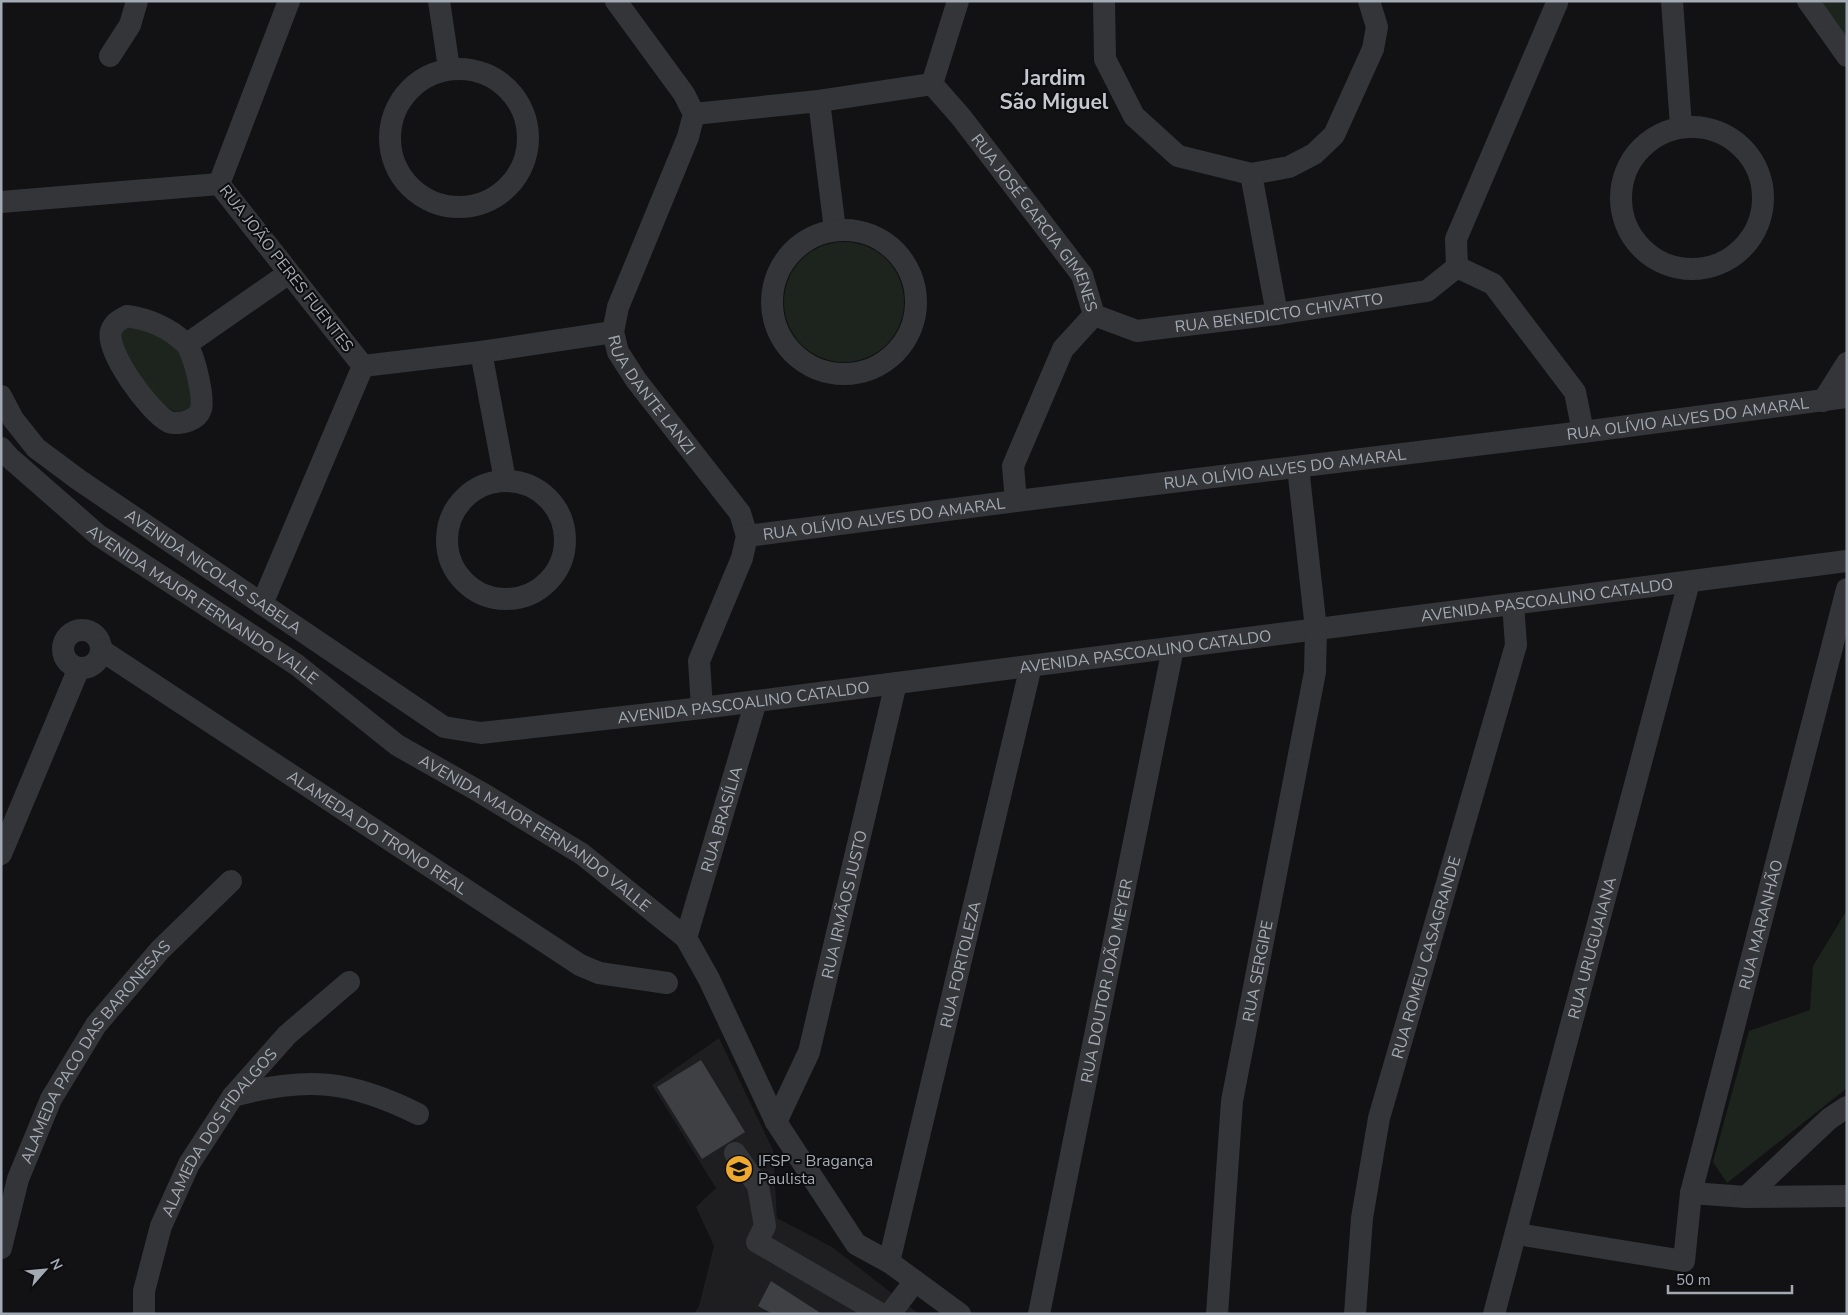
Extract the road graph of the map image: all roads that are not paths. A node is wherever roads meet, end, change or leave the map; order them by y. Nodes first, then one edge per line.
1 (137, 1) edge
2 (289, 1) edge
3 (440, 1) edge
4 (616, 1) edge
5 (958, 1) edge
6 (1104, 1) edge
7 (1369, 1) edge
8 (1672, 1) edge
9 (1808, 1) edge
10 (1564, 2) edge
11 (110, 56) dead end
12 (1847, 56) edge
13 (449, 68) junction
14 (932, 84) junction
15 (820, 101) junction
16 (694, 114) junction
17 (1681, 126) junction
18 (1251, 174) junction
19 (219, 184) junction
20 (1, 202) edge
21 (835, 230) junction
22 (1457, 267) junction
23 (289, 273) junction
24 (1276, 314) junction
25 (1094, 315) junction
26 (613, 332) junction
27 (187, 344) junction
28 (480, 352) junction
29 (1847, 363) edge
30 (363, 366) junction
31 (1, 396) edge
32 (1847, 398) edge
33 (1823, 401) junction
34 (1583, 432) junction
35 (1, 448) edge
36 (1298, 467) junction
37 (505, 480) junction
38 (1016, 501) junction
39 (747, 536) junction
40 (1847, 561) edge
41 (1689, 582) junction
42 (1847, 589) edge
43 (262, 604) junction
44 (1513, 604) junction
45 (1316, 629) junction
46 (1173, 648) junction
47 (101, 650) junction
48 (1031, 666) junction
49 (79, 668) junction
50 (896, 683) junction
51 (756, 701) junction
52 (702, 708) junction
53 (444, 727) joint
54 (1, 854) edge
55 (231, 881) dead end
56 (686, 938) junction
57 (350, 982) dead end
58 (667, 983) dead end
59 (233, 1096) junction
60 (1847, 1106) edge
61 (418, 1114) dead end
62 (776, 1122) junction
63 (735, 1153) dead end
64 (1691, 1194) junction
65 (1847, 1196) edge
66 (1746, 1197) junction
67 (1517, 1234) junction
68 (1, 1248) edge
69 (889, 1262) junction
70 (915, 1281) junction
71 (144, 1314) edge
72 (881, 1314) edge
73 (890, 1314) edge
74 (960, 1314) edge
75 (1039, 1314) edge
76 (1217, 1314) edge
77 (1355, 1314) edge
78 (1494, 1314) edge

1 - 11 street
2 - 19 street, RUA JOÃO PERES FUENTES
3 - 13 street
4 - 16 street
5 - 14 street
6 - 18 street
7 - 18 street
8 - 17 street
9 - 12 street
10 - 22 street
13 - 13 street
14 - 15 street
14 - 25 street, RUA JOSÉ GARCIA GIMENES
15 - 16 street
15 - 21 street
16 - 26 street, RUA DANTE LANZI
17 - 17 street
18 - 24 street
19 - 20 street
19 - 23 street, RUA JOÃO PERES FUENTES
21 - 21 street
22 - 24 street, RUA BENEDICTO CHIVATTO
22 - 34 street
23 - 27 street
23 - 30 street, RUA JOÃO PERES FUENTES
24 - 25 street, RUA BENEDICTO CHIVATTO
25 - 38 street, RUA JOSÉ GARCIA GIMENES
26 - 28 street, RUA JOÃO PERES FUENTES
26 - 39 street, RUA DANTE LANZI
27 - 27 street
28 - 30 street, RUA JOÃO PERES FUENTES
28 - 37 street
29 - 33 street, RUA OLÍVIO ALVES DO AMARAL
30 - 43 street, RUA JOÃO PERES FUENTES
31 - 43 street, AVENIDA NICOLAS SABELA
32 - 33 street, RUA OLÍVIO ALVES DO AMARAL
33 - 34 street, RUA OLÍVIO ALVES DO AMARAL
34 - 36 street, RUA OLÍVIO ALVES DO AMARAL
35 - 56 street, AVENIDA MAJOR FERNANDO VALLE
36 - 38 street, RUA OLÍVIO ALVES DO AMARAL
36 - 45 street, RUA SERGIPE
37 - 37 street
38 - 39 street, RUA OLÍVIO ALVES DO AMARAL
39 - 52 street
40 - 41 street, AVENIDA PASCOALINO CATALDO
41 - 44 street, AVENIDA PASCOALINO CATALDO
41 - 67 street, RUA URUGUAIANA
42 - 64 street, RUA MARANHÃO
43 - 53 street, AVENIDA NICOLAS SABELA
44 - 45 street, AVENIDA PASCOALINO CATALDO
44 - 77 street, RUA ROMEU CASAGRANDE
45 - 46 street, AVENIDA PASCOALINO CATALDO
45 - 76 street, RUA SERGIPE
46 - 48 street, AVENIDA PASCOALINO CATALDO
46 - 75 street, RUA DOUTOR JOÃO MEYER
47 - 49 street
47 - 49 street
47 - 58 street, ALAMEDA DO TRONO REAL
48 - 50 street, AVENIDA PASCOALINO CATALDO
48 - 69 street, RUA FORTOLEZA
49 - 54 street
50 - 51 street, AVENIDA PASCOALINO CATALDO
50 - 62 street, RUA IRMÃOS JUSTO
51 - 52 street, AVENIDA PASCOALINO CATALDO
51 - 56 street, RUA BRASÍLIA
52 - 53 street, AVENIDA PASCOALINO CATALDO
55 - 68 street, ALAMEDA PACO DAS BARONESAS
56 - 62 street, AVENIDA MAJOR FERNANDO VALLE
57 - 59 street, ALAMEDA DOS FIDALGOS
59 - 61 street
59 - 71 street, ALAMEDA DOS FIDALGOS
60 - 66 street
62 - 69 street, AVENIDA MAJOR FERNANDO VALLE
63 - 72 street
64 - 66 street
64 - 67 street, RUA MARANHÃO
65 - 66 street
67 - 78 street, RUA URUGUAIANA
69 - 70 street, AVENIDA MAJOR FERNANDO VALLE
70 - 73 street
70 - 74 street, AVENIDA MAJOR FERNANDO VALLE

